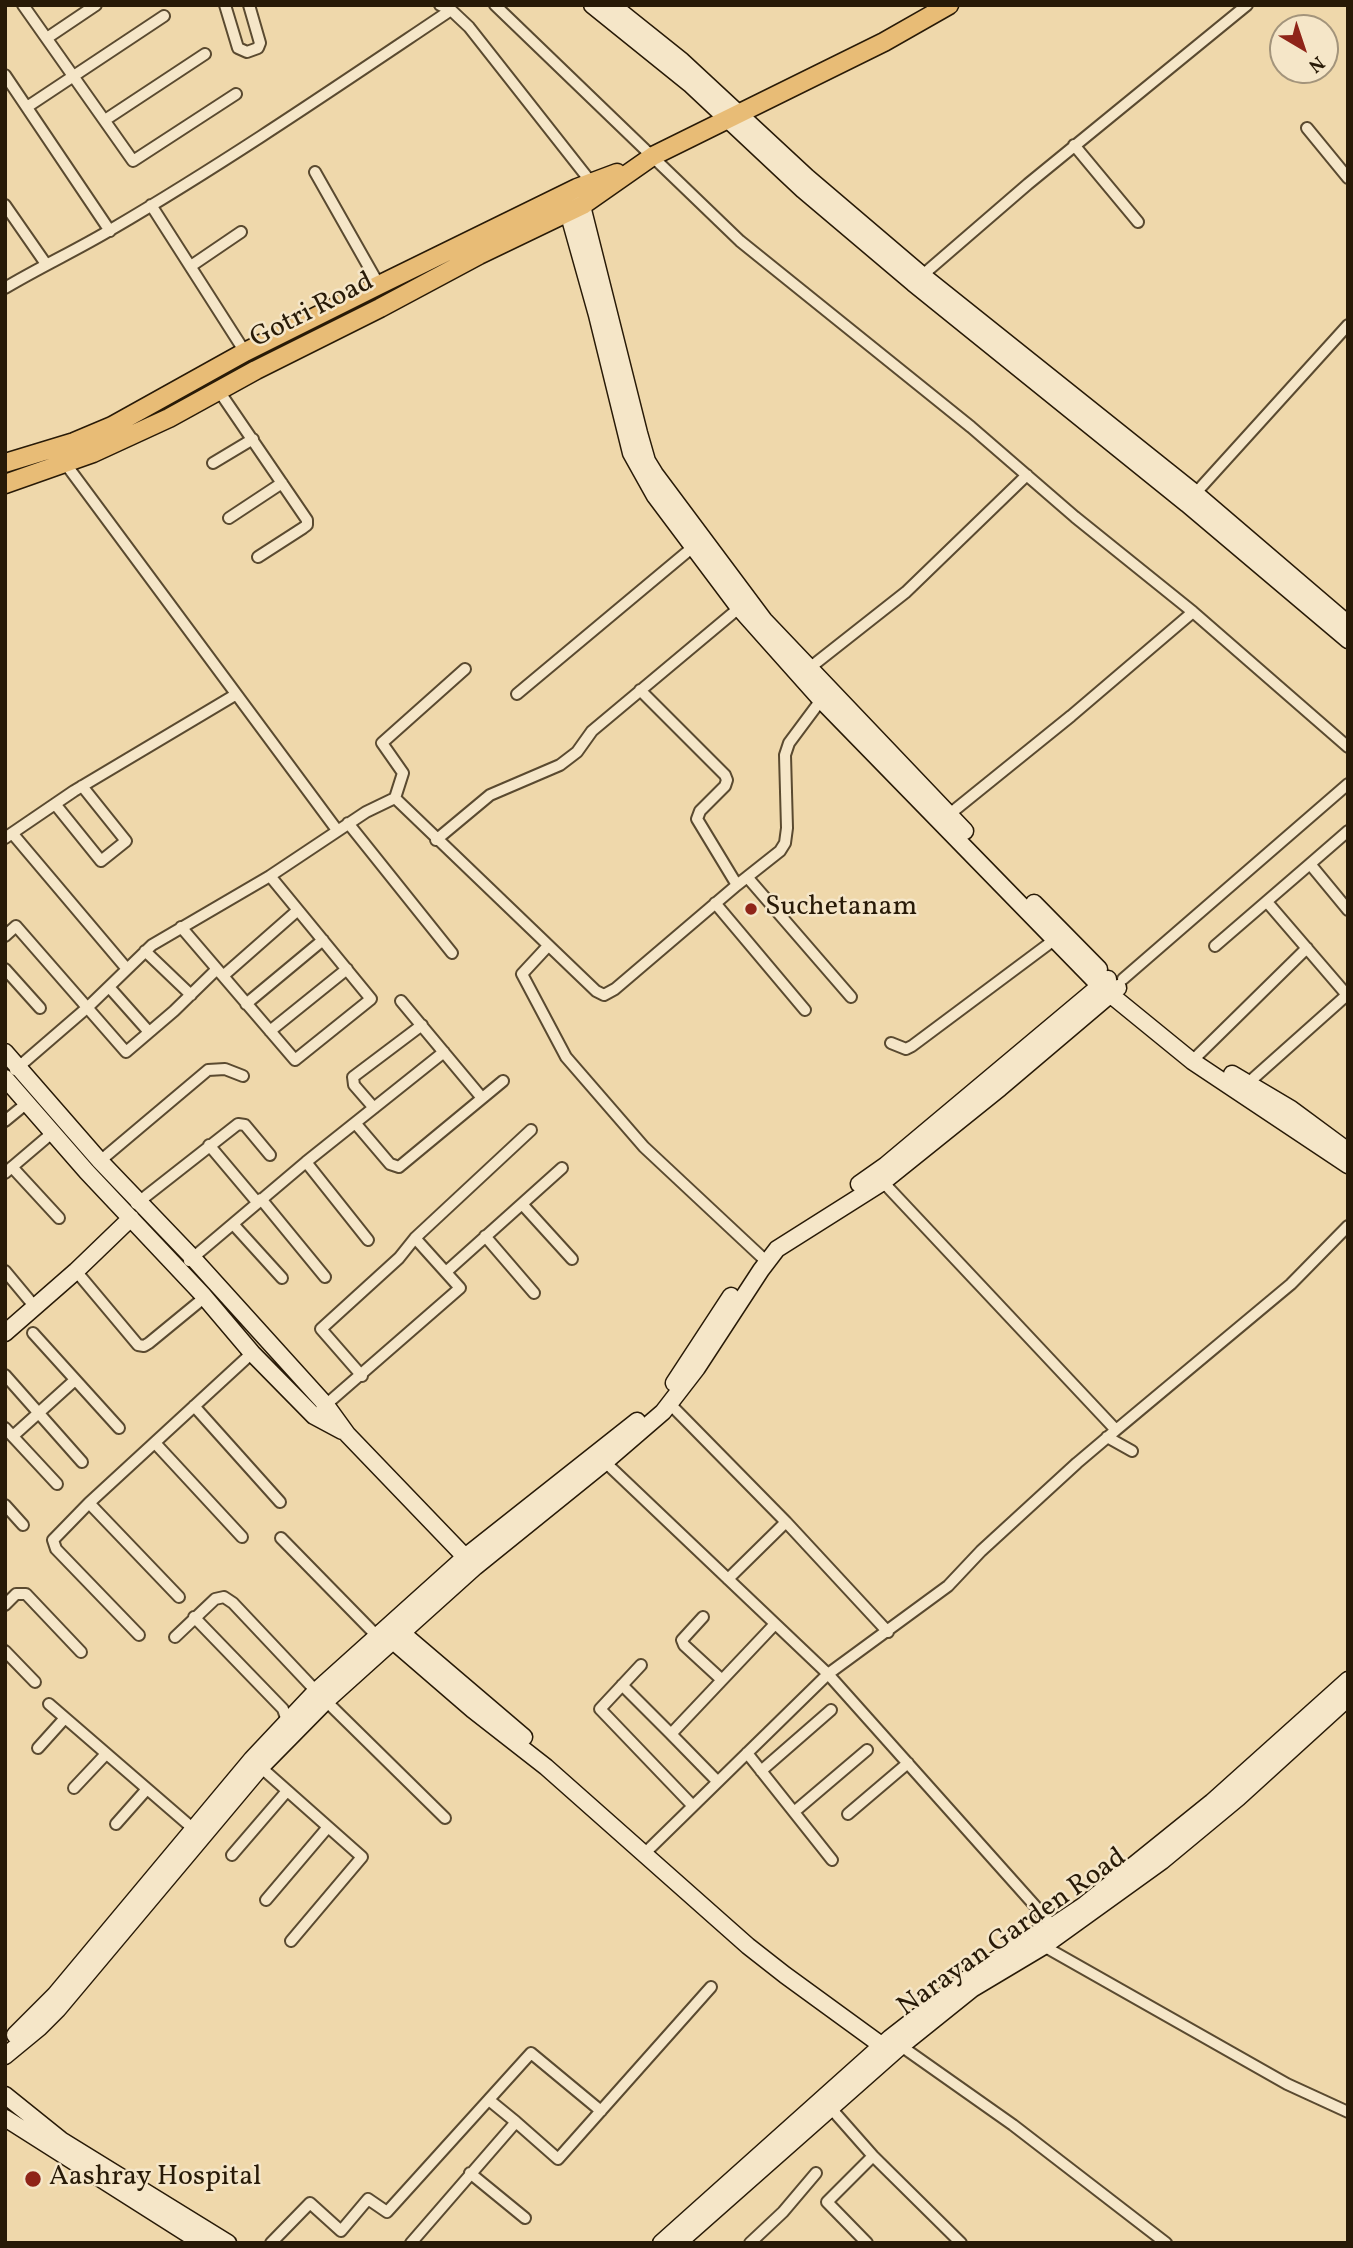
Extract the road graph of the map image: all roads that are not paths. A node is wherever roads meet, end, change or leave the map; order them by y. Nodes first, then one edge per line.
1 (23, 5) edge
2 (96, 5) edge
3 (225, 5) edge
4 (249, 5) edge
5 (495, 5) edge
6 (592, 5) edge
7 (612, 5) edge
8 (949, 5) edge
9 (1247, 5) edge
10 (448, 7) edge
11 (164, 16) dead end
12 (47, 38) junction
13 (205, 54) dead end
14 (5, 75) edge
15 (74, 76) junction
16 (236, 94) dead end
17 (27, 107) junction
18 (735, 117) junction
19 (104, 120) junction
20 (1307, 128) dead end
21 (1074, 145) junction
22 (653, 156) junction
23 (315, 172) dead end
24 (1348, 178) edge
25 (577, 197) junction
26 (5, 205) edge
27 (151, 205) junction
28 (1138, 222) dead end
29 (110, 231) junction
30 (242, 232) dead end
31 (46, 264) junction
32 (191, 266) junction
33 (917, 279) junction
34 (379, 285) junction
35 (5, 288) edge
36 (1348, 325) edge
37 (245, 352) junction
38 (219, 391) junction
39 (253, 439) junction
40 (5, 463) edge
41 (65, 463) junction
42 (213, 463) dead end
43 (1027, 475) junction
44 (282, 483) junction
45 (5, 484) edge
46 (1191, 499) junction
47 (229, 518) dead end
48 (693, 547) junction
49 (258, 557) dead end
50 (738, 608) junction
51 (1193, 612) junction
52 (1348, 624) edge
53 (1348, 640) edge
54 (465, 669) dead end
55 (804, 672) junction
56 (639, 690) junction
57 (517, 694) dead end
58 (235, 695) junction
59 (821, 700) junction
60 (1348, 747) edge
61 (1348, 784) edge
62 (82, 786) junction
63 (395, 798) junction
64 (55, 804) junction
65 (946, 818) junction
66 (348, 823) junction
67 (337, 830) junction
68 (1348, 831) edge
69 (9, 836) edge
70 (436, 840) junction
71 (1310, 864) junction
72 (270, 876) junction
73 (748, 878) junction
74 (737, 885) junction
75 (1267, 902) junction
76 (715, 903) junction
77 (298, 910) junction
78 (1348, 910) edge
79 (181, 927) junction
80 (5, 936) edge
81 (323, 940) junction
82 (1054, 940) junction
83 (548, 946) junction
84 (1215, 946) dead end
85 (1307, 948) junction
86 (145, 951) junction
87 (452, 953) dead end
88 (127, 969) junction
89 (346, 969) junction
90 (5, 970) edge
91 (220, 972) junction
92 (1112, 985) junction
93 (109, 987) junction
94 (191, 995) junction
95 (1347, 995) edge
96 (851, 997) dead end
97 (401, 1000) dead end
98 (246, 1004) junction
99 (88, 1007) junction
100 (40, 1008) dead end
101 (804, 1010) dead end
102 (422, 1025) junction
103 (270, 1031) junction
104 (149, 1032) junction
105 (891, 1043) dead end
106 (5, 1052) edge
107 (444, 1052) junction
108 (1196, 1058) junction
109 (20, 1066) junction
110 (243, 1076) dead end
111 (6, 1078) edge
112 (503, 1081) dead end
113 (1247, 1084) junction
114 (482, 1098) junction
115 (27, 1103) junction
116 (374, 1108) junction
117 (5, 1121) edge
118 (356, 1124) junction
119 (531, 1130) dead end
120 (52, 1133) junction
121 (209, 1145) junction
122 (1348, 1151) edge
123 (270, 1155) dead end
124 (100, 1161) junction
125 (306, 1161) junction
126 (1348, 1165) edge
127 (562, 1168) dead end
128 (9, 1170) edge
129 (883, 1182) junction
130 (259, 1201) junction
131 (522, 1203) junction
132 (132, 1211) junction
133 (59, 1218) dead end
134 (233, 1224) junction
135 (1348, 1226) edge
136 (485, 1237) junction
137 (415, 1238) junction
138 (368, 1240) dead end
139 (192, 1258) junction
140 (763, 1258) junction
141 (572, 1259) dead end
142 (179, 1269) junction
143 (5, 1271) edge
144 (76, 1271) junction
145 (446, 1272) junction
146 (325, 1277) dead end
147 (282, 1278) dead end
148 (534, 1293) dead end
149 (205, 1297) junction
150 (35, 1307) junction
151 (33, 1333) dead end
152 (5, 1334) edge
153 (253, 1353) junction
154 (5, 1375) edge
155 (362, 1376) junction
156 (75, 1380) junction
157 (670, 1404) junction
158 (194, 1406) junction
159 (320, 1410) junction
160 (38, 1413) junction
161 (119, 1428) dead end
162 (9, 1432) edge
163 (1111, 1434) junction
164 (155, 1443) junction
165 (1132, 1451) dead end
166 (82, 1462) dead end
167 (605, 1462) junction
168 (57, 1483) dead end
169 (280, 1502) dead end
170 (89, 1503) junction
171 (5, 1505) edge
172 (786, 1522) junction
173 (23, 1525) dead end
174 (242, 1537) dead end
175 (281, 1538) dead end
176 (470, 1562) junction
177 (728, 1579) junction
178 (179, 1597) dead end
179 (5, 1605) edge
180 (194, 1617) junction
181 (703, 1617) dead end
182 (775, 1624) junction
183 (388, 1632) junction
184 (888, 1632) junction
185 (139, 1635) dead end
186 (175, 1637) dead end
187 (5, 1651) edge
188 (81, 1652) dead end
189 (641, 1665) dead end
190 (828, 1674) junction
191 (1348, 1680) edge
192 (722, 1681) junction
193 (36, 1682) dead end
194 (622, 1685) junction
195 (321, 1696) junction
196 (1348, 1698) edge
197 (48, 1703) dead end
198 (831, 1710) dead end
199 (65, 1718) junction
200 (287, 1721) junction
201 (671, 1734) junction
202 (38, 1748) dead end
203 (866, 1750) dead end
204 (747, 1752) junction
205 (106, 1754) junction
206 (256, 1763) junction
207 (908, 1763) junction
208 (761, 1771) junction
209 (717, 1781) junction
210 (74, 1788) dead end
211 (147, 1789) junction
212 (287, 1791) junction
213 (692, 1805) junction
214 (794, 1812) junction
215 (848, 1814) dead end
216 (445, 1818) dead end
217 (116, 1824) dead end
218 (328, 1827) junction
219 (198, 1833) junction
220 (647, 1851) junction
221 (232, 1855) dead end
222 (832, 1860) dead end
223 (265, 1899) dead end
224 (1053, 1926) junction
225 (1029, 1937) junction
226 (291, 1941) dead end
227 (1044, 1946) junction
228 (711, 1987) dead end
229 (5, 2043) edge
230 (892, 2045) junction
231 (5, 2056) edge
232 (5, 2095) edge
233 (489, 2100) junction
234 (826, 2103) junction
235 (601, 2111) junction
236 (1348, 2112) edge
237 (5, 2118) edge
238 (516, 2122) junction
239 (873, 2156) junction
240 (470, 2173) junction
241 (817, 2173) dead end
242 (525, 2218) dead end
243 (274, 2240) edge
244 (226, 2242) edge
245 (202, 2243) edge
246 (411, 2243) edge
247 (661, 2243) edge
248 (678, 2243) edge
249 (750, 2243) edge
250 (867, 2243) edge
251 (961, 2243) edge
252 (1166, 2243) edge

1 - 12 street
2 - 12 street
3 - 4 street
5 - 22 street
6 - 18 street
7 - 18 street
8 - 18 main road, Gotri Road
9 - 21 street
10 - 25 street
10 - 27 street
11 - 15 street
12 - 15 street
13 - 19 street
14 - 17 street
15 - 17 street
15 - 19 street
16 - 19 street
17 - 29 street
18 - 22 main road, Gotri Road
18 - 33 street
20 - 24 street
21 - 28 street
21 - 33 street
22 - 25 main road, Gotri Road
22 - 43 street
23 - 34 street
25 - 34 main road, Gotri Road
25 - 38 main road, Gotri Road
25 - 48 street
25 - 55 street
26 - 31 street
27 - 29 street
27 - 32 street
29 - 31 street
30 - 32 street
31 - 35 street
32 - 37 street
33 - 46 street
34 - 37 main road, Gotri Road
36 - 46 street
37 - 40 main road, Gotri Road
38 - 39 street
38 - 41 main road, Gotri Road
39 - 42 street
39 - 44 street
41 - 45 main road, Gotri Road
41 - 58 street
43 - 51 street
43 - 55 street
44 - 47 street
44 - 49 street
46 - 52 street
46 - 53 street
48 - 50 street
48 - 57 street
50 - 55 street
50 - 56 street
51 - 60 street
51 - 65 street
54 - 63 street
55 - 59 street
55 - 65 street
56 - 70 street
56 - 74 street
58 - 62 street
58 - 67 street
59 - 65 street
59 - 73 street
61 - 92 street
62 - 64 street
62 - 64 street
63 - 66 street
63 - 70 street
64 - 69 street
65 - 82 street
65 - 92 street
66 - 67 street
66 - 87 street
67 - 72 street
68 - 71 street
69 - 88 street
70 - 83 street
71 - 75 street
71 - 78 street
72 - 77 street
72 - 79 street
73 - 74 street
73 - 96 street
74 - 76 street
75 - 84 street
75 - 85 street
76 - 83 street
76 - 101 street
77 - 81 street
77 - 91 street
79 - 86 street
79 - 91 street
80 - 99 street
81 - 89 street
81 - 98 street
82 - 92 street
82 - 105 street
83 - 140 street
85 - 95 street
85 - 108 street
86 - 88 street
86 - 94 street
88 - 93 street
89 - 103 street
89 - 103 street
90 - 100 street
91 - 94 street
91 - 98 street
92 - 108 street
92 - 129 street
92 - 140 street
93 - 99 street
93 - 104 street
94 - 104 street
95 - 113 street
97 - 102 street
98 - 103 street
99 - 104 street
99 - 109 street
102 - 107 street
102 - 116 street
106 - 109 street
107 - 114 street
107 - 116 street
108 - 113 street
108 - 126 street
109 - 111 street
109 - 124 street
110 - 124 street
111 - 115 street
112 - 114 street
113 - 122 street
114 - 118 street
115 - 117 street
115 - 120 street
116 - 118 street
118 - 125 street
119 - 137 street
120 - 128 street
120 - 132 street
121 - 123 street
121 - 130 street
121 - 132 street
124 - 132 street
125 - 130 street
125 - 138 street
127 - 131 street
128 - 133 street
129 - 140 street
129 - 163 street
130 - 134 street
130 - 146 street
131 - 136 street
131 - 141 street
132 - 139 street
132 - 142 street
132 - 144 street
134 - 139 street
134 - 147 street
135 - 163 street
136 - 145 street
136 - 148 street
137 - 145 street
137 - 155 street
139 - 142 street
139 - 159 street
140 - 157 street
140 - 176 street
142 - 149 street
143 - 150 street
144 - 149 street
144 - 150 street
145 - 155 street
149 - 153 street
150 - 152 street
151 - 156 street
153 - 158 street
153 - 159 street
154 - 160 street
155 - 159 street
156 - 160 street
156 - 161 street
157 - 167 street
157 - 172 street
158 - 164 street
158 - 169 street
159 - 176 street
160 - 162 street
160 - 166 street
162 - 168 street
163 - 165 street
163 - 184 street
164 - 170 street
164 - 174 street
167 - 176 street
167 - 177 street
170 - 178 street
170 - 185 street
171 - 173 street
172 - 177 street
172 - 184 street
175 - 183 street
176 - 183 street
177 - 182 street
179 - 188 street
180 - 186 street
180 - 195 street
180 - 200 street
181 - 192 street
182 - 190 street
182 - 192 street
183 - 195 street
183 - 220 street
184 - 190 street
187 - 193 street
189 - 194 street
190 - 204 street
190 - 207 street
191 - 224 street, Narayan Garden Road
192 - 201 street
194 - 201 street
194 - 213 street
195 - 200 street
195 - 206 street
195 - 216 street
196 - 227 street, Narayan Garden Road
197 - 199 street
198 - 208 street
199 - 202 street
199 - 205 street
200 - 206 street
201 - 209 street
203 - 214 street
204 - 208 street
204 - 209 street
205 - 210 street
205 - 211 street
206 - 212 street
206 - 219 street
207 - 215 street
207 - 224 street
208 - 214 street
209 - 213 street
211 - 217 street
211 - 219 street
212 - 218 street
212 - 221 street
213 - 220 street
214 - 222 street
218 - 223 street
218 - 226 street
219 - 229 street
219 - 231 street
220 - 230 street
224 - 225 street, Narayan Garden Road
225 - 227 street
225 - 230 street, Narayan Garden Road
227 - 230 street, Narayan Garden Road
227 - 236 street
228 - 235 street
230 - 234 street, Narayan Garden Road
230 - 252 street
232 - 244 street
233 - 235 street
233 - 238 street
233 - 243 street
234 - 239 street
234 - 247 street, Narayan Garden Road
234 - 248 street, Narayan Garden Road
235 - 238 street
237 - 245 street
238 - 240 street
239 - 250 street
239 - 251 street
240 - 242 street
240 - 246 street
241 - 249 street

